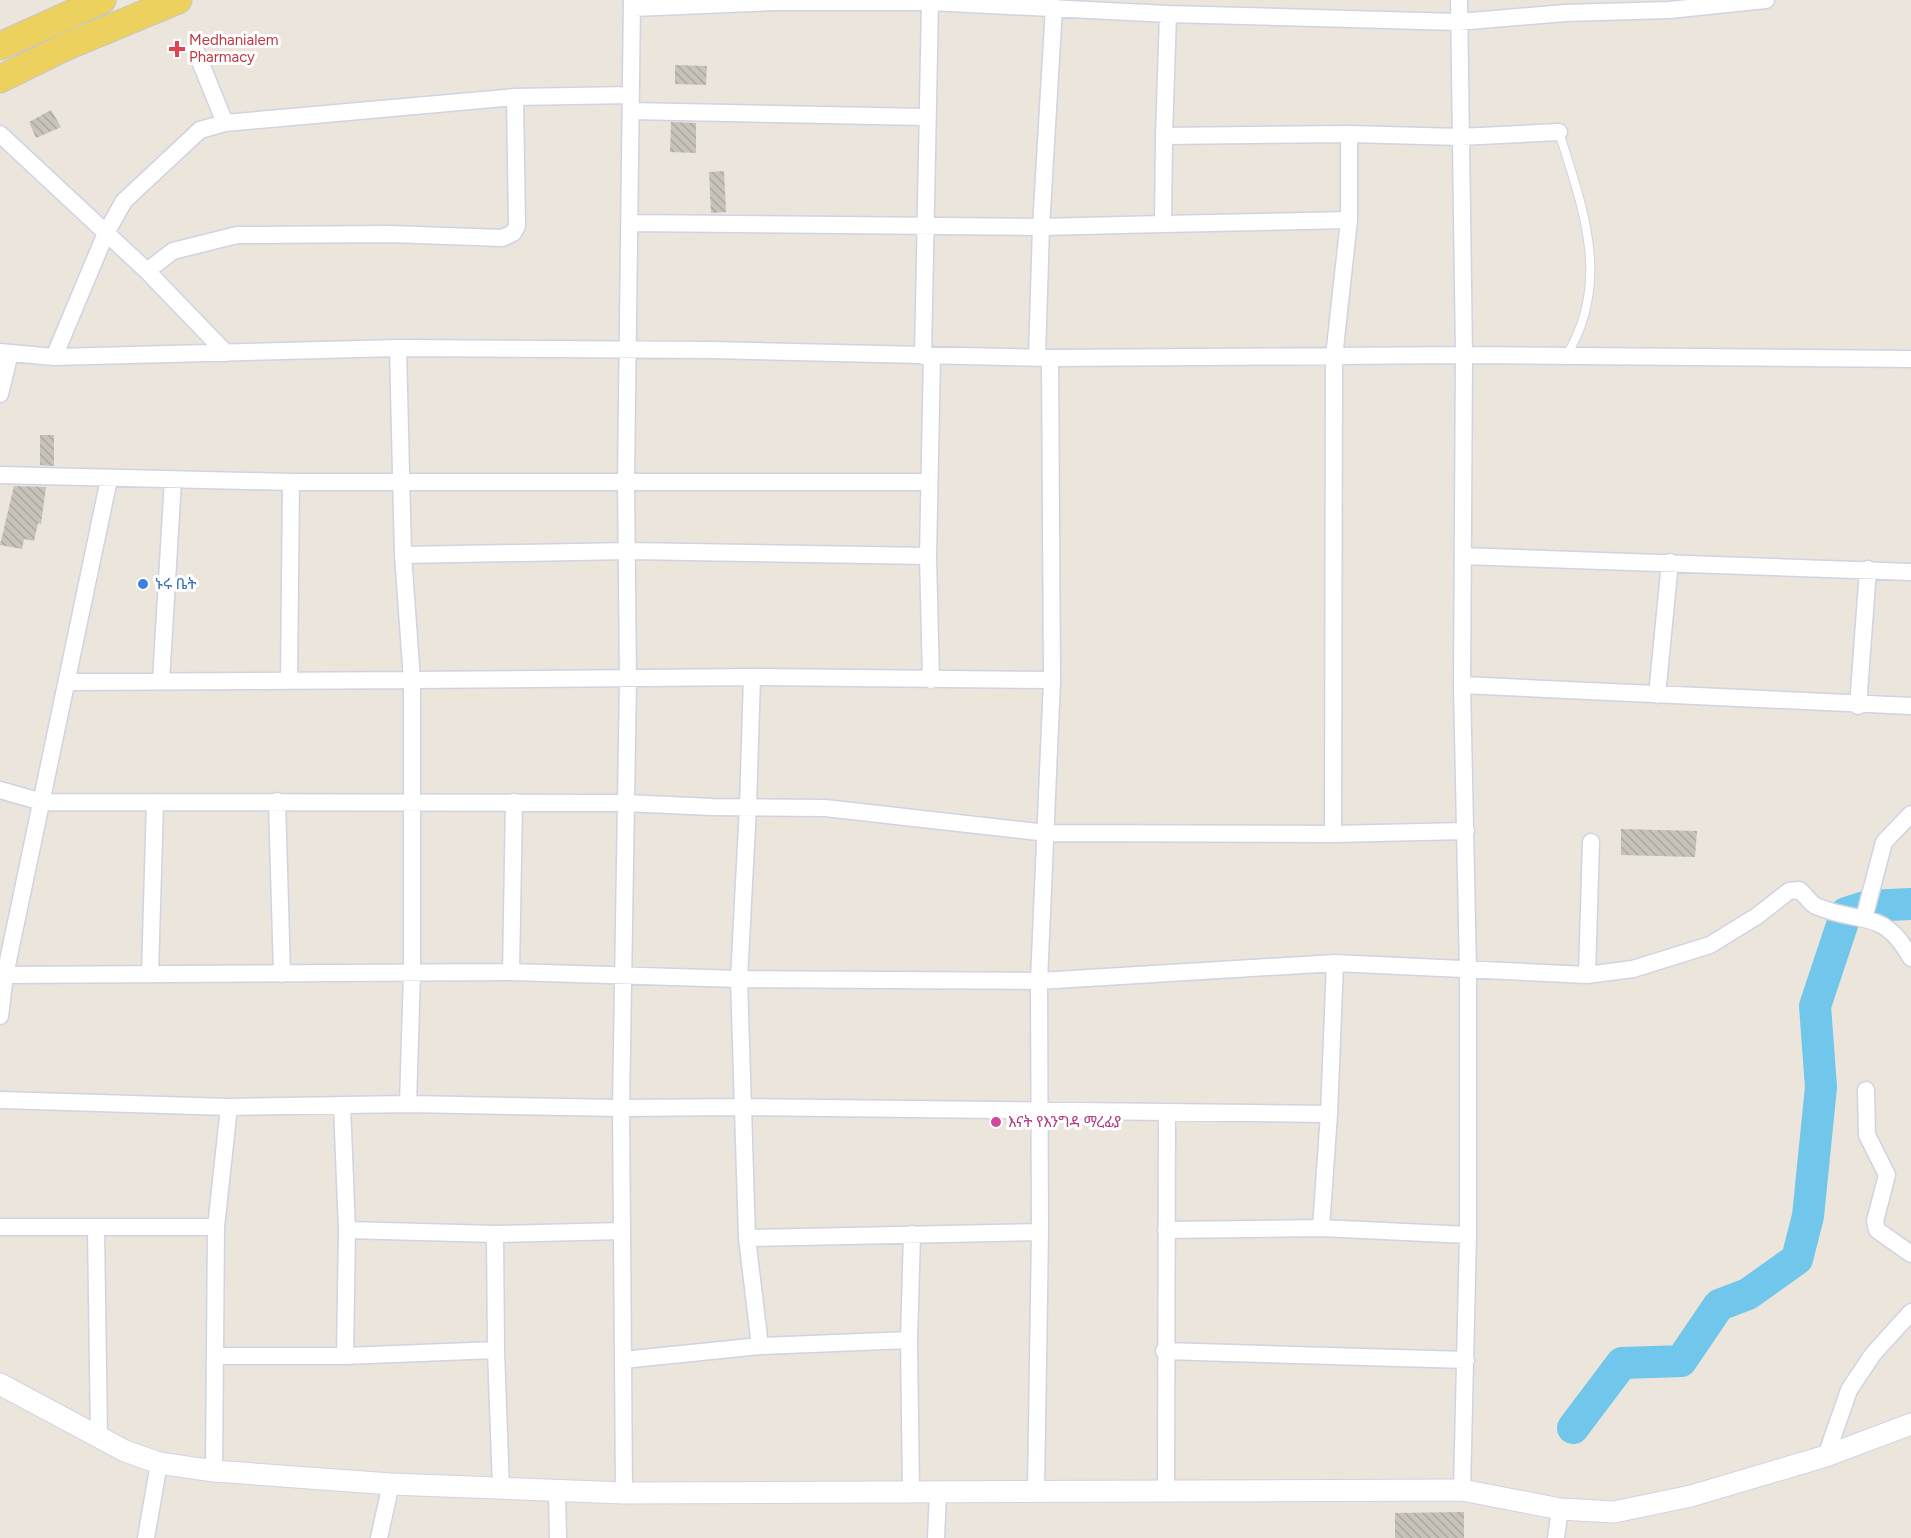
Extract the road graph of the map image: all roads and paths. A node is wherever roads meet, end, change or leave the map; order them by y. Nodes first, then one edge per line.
1 (102, 0) edge
2 (178, 0) edge
3 (1459, 0) edge
4 (1766, 0) edge
5 (774, 1) edge
6 (930, 2) junction
7 (633, 4) edge
8 (1020, 4) edge
9 (1054, 7) junction
10 (1168, 14) junction
11 (1458, 22) junction
12 (0, 46) edge
13 (195, 49) dead end
14 (0, 79) edge
15 (515, 97) junction
16 (631, 103) junction
17 (926, 117) junction
18 (225, 123) junction
19 (1559, 132) joint
20 (0, 134) edge
21 (1349, 134) junction
22 (1164, 136) junction
23 (1460, 137) junction
24 (1349, 220) junction
25 (629, 223) junction
26 (1163, 224) junction
27 (927, 226) junction
28 (1041, 227) junction
29 (106, 233) junction
30 (147, 271) junction
31 (398, 348) junction
32 (629, 349) junction
33 (5, 352) edge
34 (226, 353) junction
35 (1464, 355) junction
36 (928, 356) junction
37 (1566, 356) junction
38 (54, 357) junction
39 (1043, 357) junction
40 (1335, 357) junction
41 (1911, 359) edge
42 (0, 394) edge
43 (0, 475) edge
44 (109, 479) junction
45 (173, 480) junction
46 (403, 480) junction
47 (626, 481) junction
48 (291, 482) junction
49 (929, 482) junction
50 (629, 551) junction
51 (403, 555) junction
52 (928, 555) junction
53 (1463, 556) junction
54 (1670, 562) junction
55 (1868, 569) junction
56 (1911, 572) edge
57 (752, 677) junction
58 (628, 679) junction
59 (289, 680) junction
60 (412, 680) junction
61 (931, 680) junction
62 (1052, 680) junction
63 (161, 681) junction
64 (67, 682) junction
65 (1462, 685) junction
66 (1657, 695) junction
67 (1858, 706) junction
68 (1911, 706) edge
69 (0, 790) edge
70 (278, 801) junction
71 (413, 801) junction
72 (42, 802) junction
73 (155, 802) junction
74 (514, 802) junction
75 (626, 803) junction
76 (748, 806) junction
77 (1911, 814) edge
78 (1466, 831) junction
79 (1047, 833) junction
80 (1333, 834) junction
81 (1591, 842) dead end
82 (1864, 918) junction
83 (1911, 958) edge
84 (1335, 963) junction
85 (1468, 971) junction
86 (511, 972) junction
87 (412, 973) junction
88 (150, 974) junction
89 (282, 974) junction
90 (5, 975) junction
91 (1587, 975) junction
92 (623, 976) junction
93 (739, 979) junction
94 (1039, 981) junction
95 (0, 1016) edge
96 (1866, 1089) dead end
97 (0, 1100) edge
98 (408, 1104) junction
99 (342, 1105) junction
100 (229, 1107) junction
101 (742, 1107) junction
102 (621, 1108) junction
103 (1040, 1110) junction
104 (1167, 1113) junction
105 (1329, 1114) junction
106 (0, 1227) edge
107 (216, 1227) junction
108 (96, 1228) junction
109 (1321, 1228) junction
110 (347, 1230) junction
111 (1166, 1230) junction
112 (622, 1231) junction
113 (1040, 1232) junction
114 (495, 1234) junction
115 (912, 1234) junction
116 (1468, 1235) junction
117 (747, 1238) junction
118 (1911, 1254) edge
119 (1911, 1312) edge
120 (909, 1340) junction
121 (760, 1346) junction
122 (496, 1350) junction
123 (1164, 1351) junction
124 (216, 1356) junction
125 (345, 1356) junction
126 (623, 1360) junction
127 (1466, 1360) junction
128 (0, 1384) edge
129 (1911, 1424) edge
130 (99, 1437) junction
131 (1826, 1456) junction
132 (159, 1463) junction
133 (214, 1471) junction
134 (391, 1484) junction
135 (501, 1488) junction
136 (557, 1489) junction
137 (1462, 1490) junction
138 (1036, 1491) junction
139 (1166, 1491) junction
140 (911, 1492) junction
141 (938, 1492) junction
142 (624, 1493) junction
143 (1560, 1509) junction
144 (146, 1538) edge
145 (379, 1538) edge
146 (558, 1538) edge
147 (936, 1538) edge
148 (1556, 1538) edge

1 - 12 main road
2 - 14 main road
3 - 11 street
4 - 11 street
5 - 6 street
5 - 7 street
6 - 8 street
6 - 17 street
7 - 16 street
8 - 9 street
9 - 10 street
9 - 28 street
10 - 11 street
10 - 22 street
11 - 23 street
13 - 18 street
15 - 16 street
15 - 18 street
15 - 30 street
16 - 17 street
16 - 25 street
17 - 27 street
18 - 29 street
19 - 23 street
19 - 37 lane
20 - 29 street
21 - 22 street
21 - 23 street
21 - 24 street
22 - 26 street
23 - 35 street
24 - 26 street
24 - 40 street
25 - 27 street
25 - 32 street
26 - 28 street
27 - 28 street
27 - 36 street
28 - 39 street
29 - 30 street
29 - 38 street
30 - 34 street
31 - 32 street
31 - 34 street
31 - 46 street
32 - 36 street
32 - 47 street
33 - 38 street
33 - 42 street
34 - 38 street
35 - 37 street
35 - 40 street
35 - 53 street
36 - 39 street
36 - 49 street
37 - 41 street
39 - 40 street
39 - 62 street
40 - 80 street
43 - 44 street
44 - 45 street
44 - 64 street
45 - 48 street
45 - 63 street
46 - 47 street
46 - 48 street
46 - 51 street
47 - 49 street
47 - 50 street
48 - 59 street
49 - 52 street
50 - 51 street
50 - 52 street
50 - 58 street
51 - 60 street
52 - 61 street
53 - 54 street
53 - 65 street
54 - 55 street
54 - 66 street
55 - 56 street
55 - 67 street
57 - 58 street
57 - 61 street
57 - 76 street
58 - 60 street
58 - 75 street
59 - 60 street
59 - 63 street
60 - 71 street
61 - 62 street
62 - 79 street
63 - 64 street
64 - 72 street
65 - 66 street
65 - 78 street
66 - 67 street
67 - 68 street
69 - 72 street
70 - 71 street
70 - 73 street
70 - 89 street
71 - 74 street
71 - 87 street
72 - 73 street
72 - 90 street
73 - 88 street
74 - 75 street
74 - 86 street
75 - 76 street
75 - 92 street
76 - 79 street
76 - 93 street
77 - 82 street
78 - 80 street
78 - 85 street
79 - 80 street
79 - 94 street
81 - 91 street
82 - 83 street
82 - 91 street
84 - 85 street
84 - 94 street
84 - 105 street
85 - 91 street
85 - 116 street
86 - 87 street
86 - 92 street
87 - 89 street
87 - 98 street
88 - 89 street
88 - 90 street
90 - 95 street
92 - 93 street
92 - 102 street
93 - 94 street
93 - 101 street
94 - 103 street
96 - 118 street
97 - 100 street
98 - 99 street
98 - 102 street
99 - 100 street
99 - 110 street
100 - 107 street
101 - 102 street
101 - 103 street
101 - 117 street
102 - 112 street
103 - 104 street
103 - 113 street
104 - 105 street
104 - 111 street
105 - 109 street
106 - 108 street
107 - 108 street
107 - 124 street
108 - 130 street
109 - 111 street
109 - 116 street
110 - 114 street
110 - 125 street
111 - 123 street
112 - 114 street
112 - 126 street
113 - 115 street
113 - 138 street
114 - 122 street
115 - 117 street
115 - 120 street
116 - 127 street
117 - 121 street
119 - 131 street
120 - 121 street
120 - 140 street
121 - 126 street
122 - 125 street
122 - 135 street
123 - 127 street
123 - 139 street
124 - 125 street
124 - 133 street
126 - 142 street
127 - 137 street
128 - 130 street
129 - 131 street
130 - 132 street
131 - 143 street
132 - 133 street
132 - 144 street
133 - 134 street
134 - 135 street
134 - 145 street
135 - 136 street
136 - 142 street
136 - 146 street
137 - 139 street
137 - 143 street
138 - 139 street
138 - 141 street
140 - 141 street
140 - 142 street
141 - 147 street
143 - 148 street

